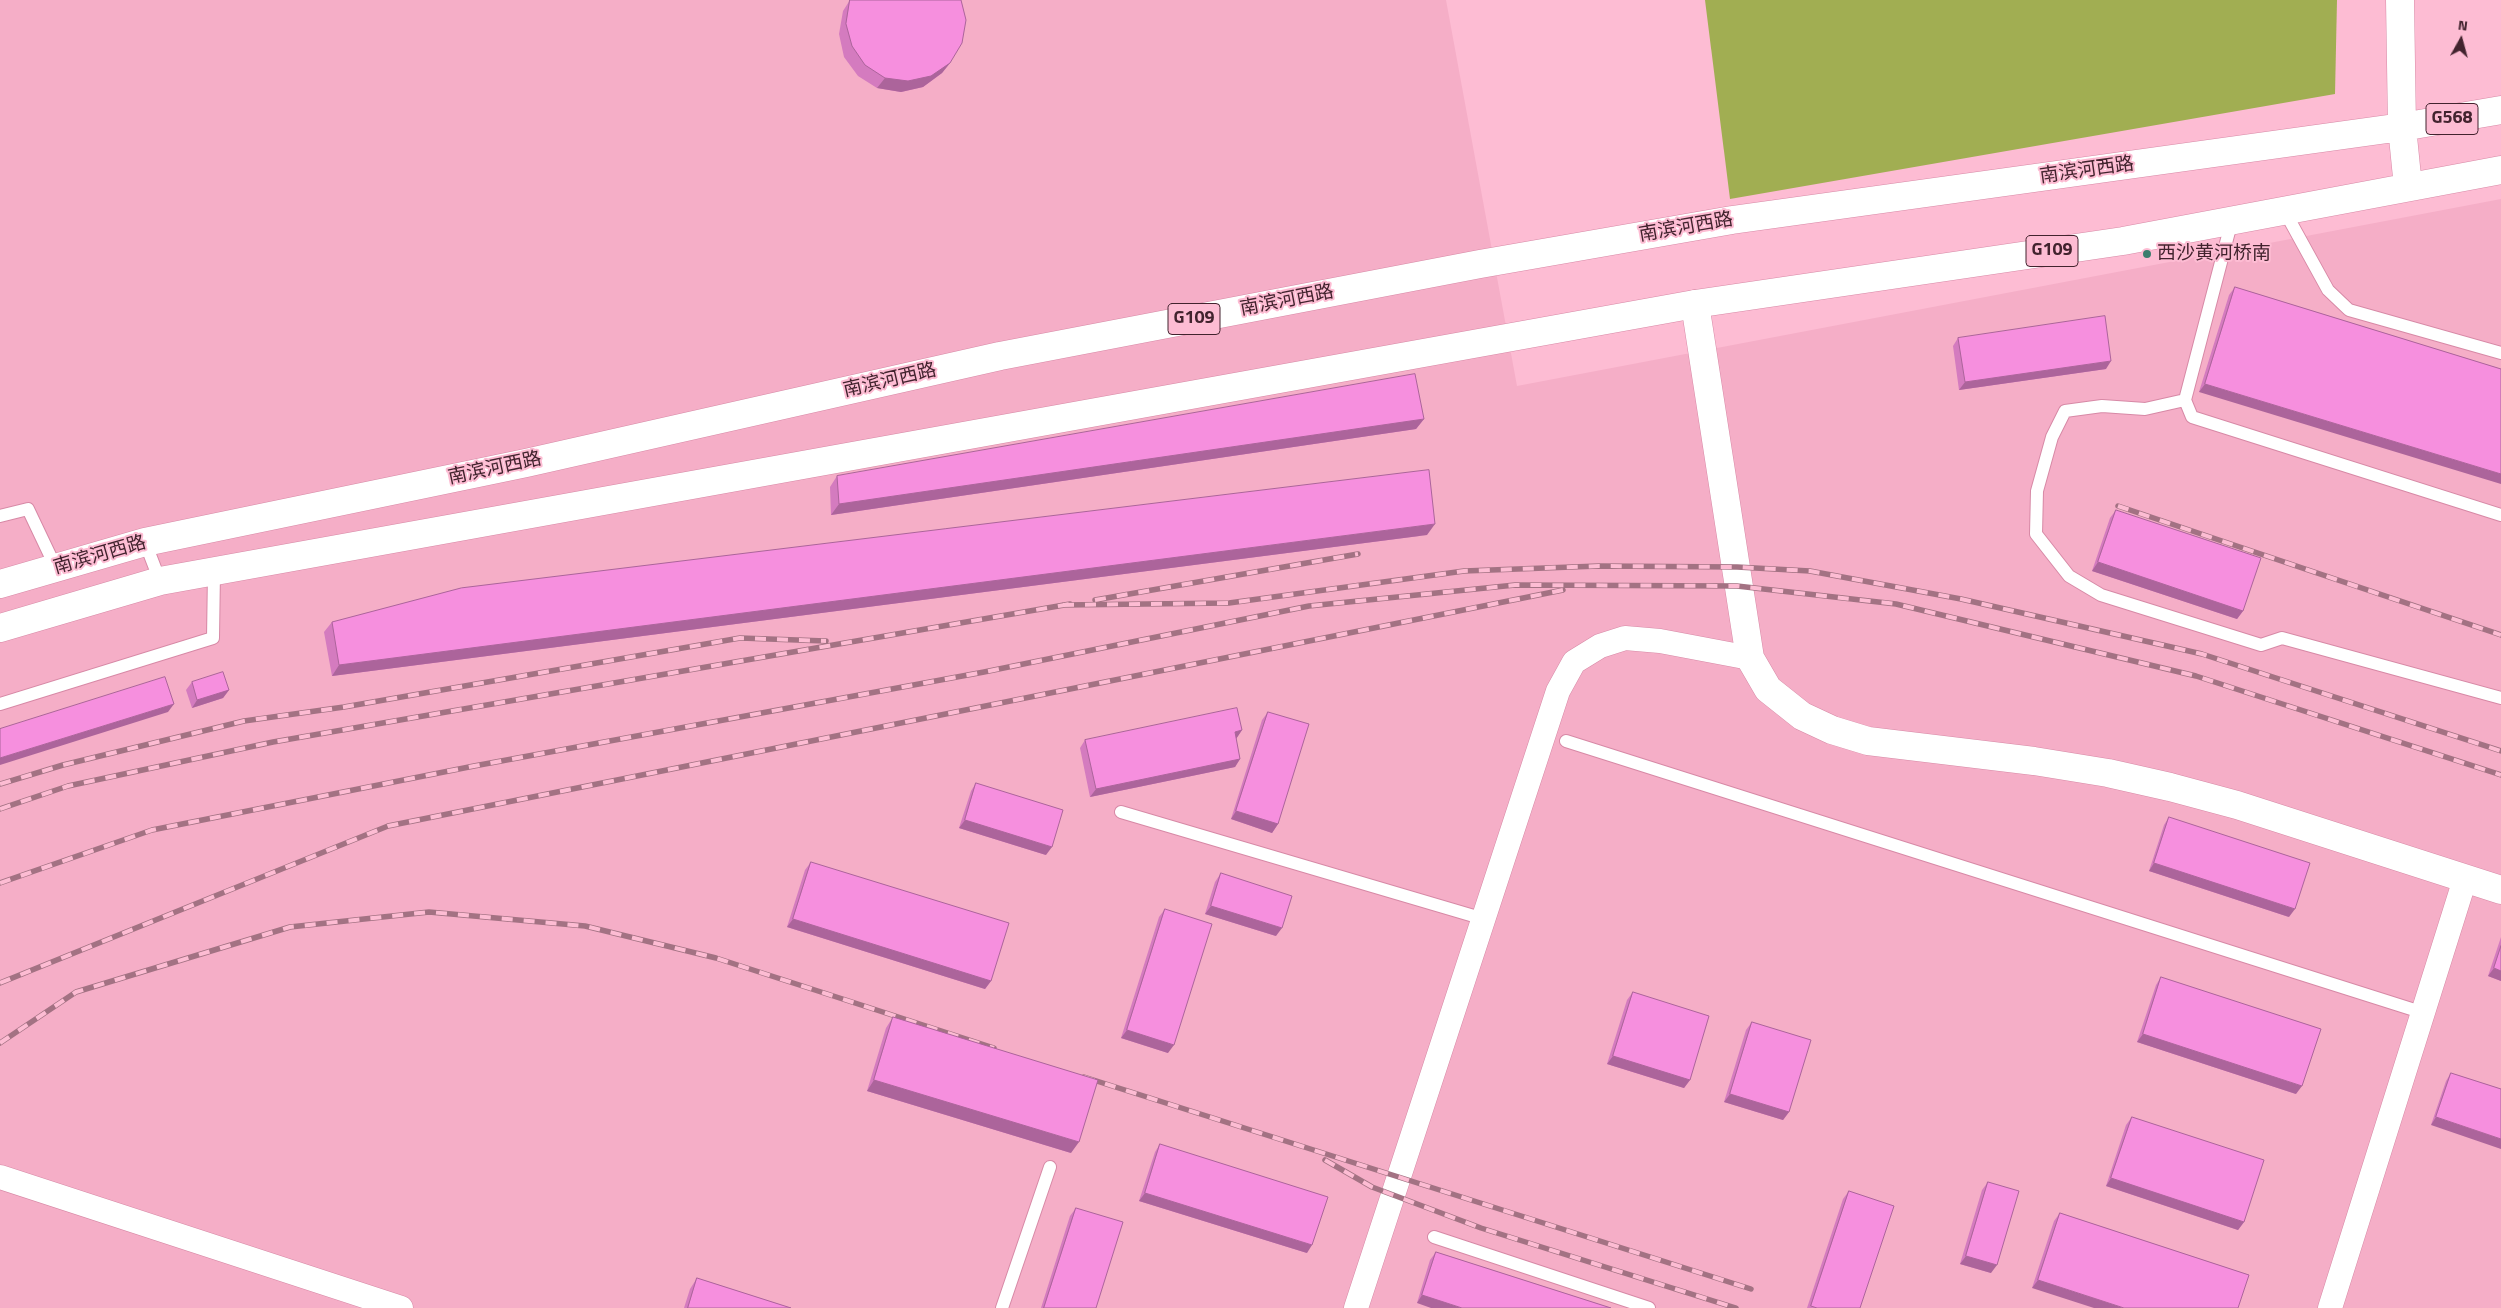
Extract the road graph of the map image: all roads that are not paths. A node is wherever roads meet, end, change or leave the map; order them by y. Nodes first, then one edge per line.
1 (2400, 0) edge
2 (2501, 110) edge
3 (2402, 127) junction
4 (2501, 170) edge
5 (2408, 187) junction
6 (2284, 210) junction
7 (2232, 220) junction
8 (1695, 304) junction
9 (2501, 353) edge
10 (2185, 400) junction
11 (2501, 515) edge
12 (0, 516) edge
13 (145, 542) junction
14 (56, 568) junction
15 (214, 572) junction
16 (160, 581) junction
17 (0, 584) edge
18 (0, 628) edge
19 (1750, 658) junction
20 (2501, 698) edge
21 (0, 704) edge
22 (1566, 741) dead end
23 (1121, 812) dead end
24 (2465, 879) junction
25 (2501, 890) edge
26 (1484, 919) junction
27 (2424, 1013) junction
28 (1050, 1167) dead end
29 (0, 1177) edge
30 (1434, 1236) dead end
31 (401, 1308) edge
32 (1002, 1308) edge
33 (1356, 1308) edge
34 (1649, 1308) edge
35 (2330, 1308) edge

1 - 3 main road
2 - 3 main road, 南滨河西路 / G568
3 - 5 main road
3 - 13 main road, 南滨河西路 / G109
4 - 5 main road
5 - 6 main road, G109
6 - 7 main road, G109
6 - 9 lane
7 - 8 main road, G109
7 - 10 lane
8 - 15 main road, G109
8 - 19 main road
10 - 11 lane
10 - 20 lane
12 - 14 lane
13 - 14 main road, 南滨河西路 / G109
13 - 16 lane
14 - 17 main road, 南滨河西路 / G109
15 - 16 main road, G109
15 - 21 lane
16 - 18 main road, G109
19 - 24 main road
19 - 26 street
22 - 27 lane
23 - 26 lane
24 - 25 main road
24 - 27 street
26 - 33 street
27 - 35 street
28 - 32 lane
29 - 31 street
30 - 34 lane

